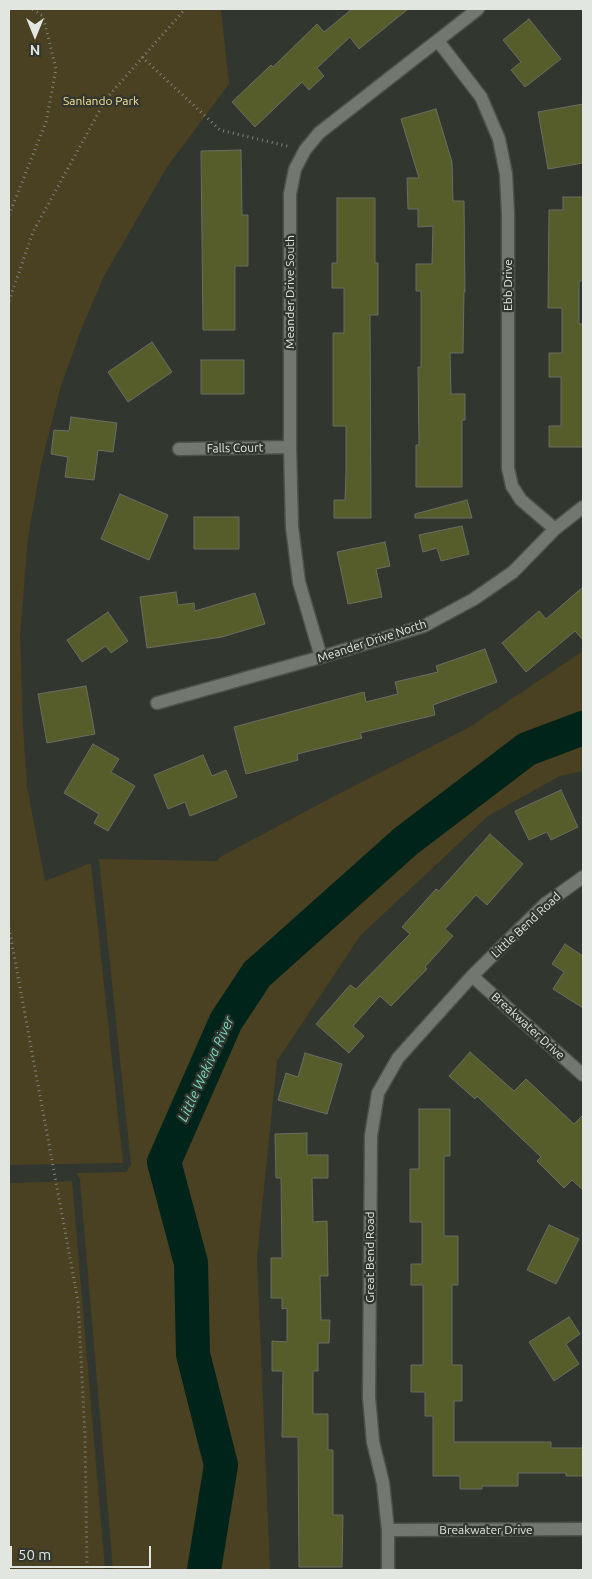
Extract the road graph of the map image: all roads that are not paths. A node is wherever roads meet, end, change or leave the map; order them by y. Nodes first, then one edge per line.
1 (478, 9) edge
2 (438, 41) junction
3 (290, 447) junction
4 (179, 449) dead end
5 (583, 506) edge
6 (555, 528) junction
7 (321, 657) junction
8 (157, 703) dead end
9 (583, 877) edge
10 (472, 976) junction
11 (583, 1075) edge
12 (583, 1529) edge
13 (388, 1530) junction
14 (388, 1570) edge

1 - 2 street, Meander Drive South
2 - 3 street, Meander Drive South
2 - 6 street, Ebb Drive
3 - 4 street, Falls Court
3 - 7 street, Meander Drive South
5 - 6 street, Meander Drive North
6 - 7 street, Meander Drive North
7 - 8 street, Meander Drive North
9 - 10 street, Little Bend Road
10 - 11 street, Breakwater Drive
10 - 13 street, Great Bend Road
12 - 13 street, Breakwater Drive
13 - 14 street, Great Bend Road

